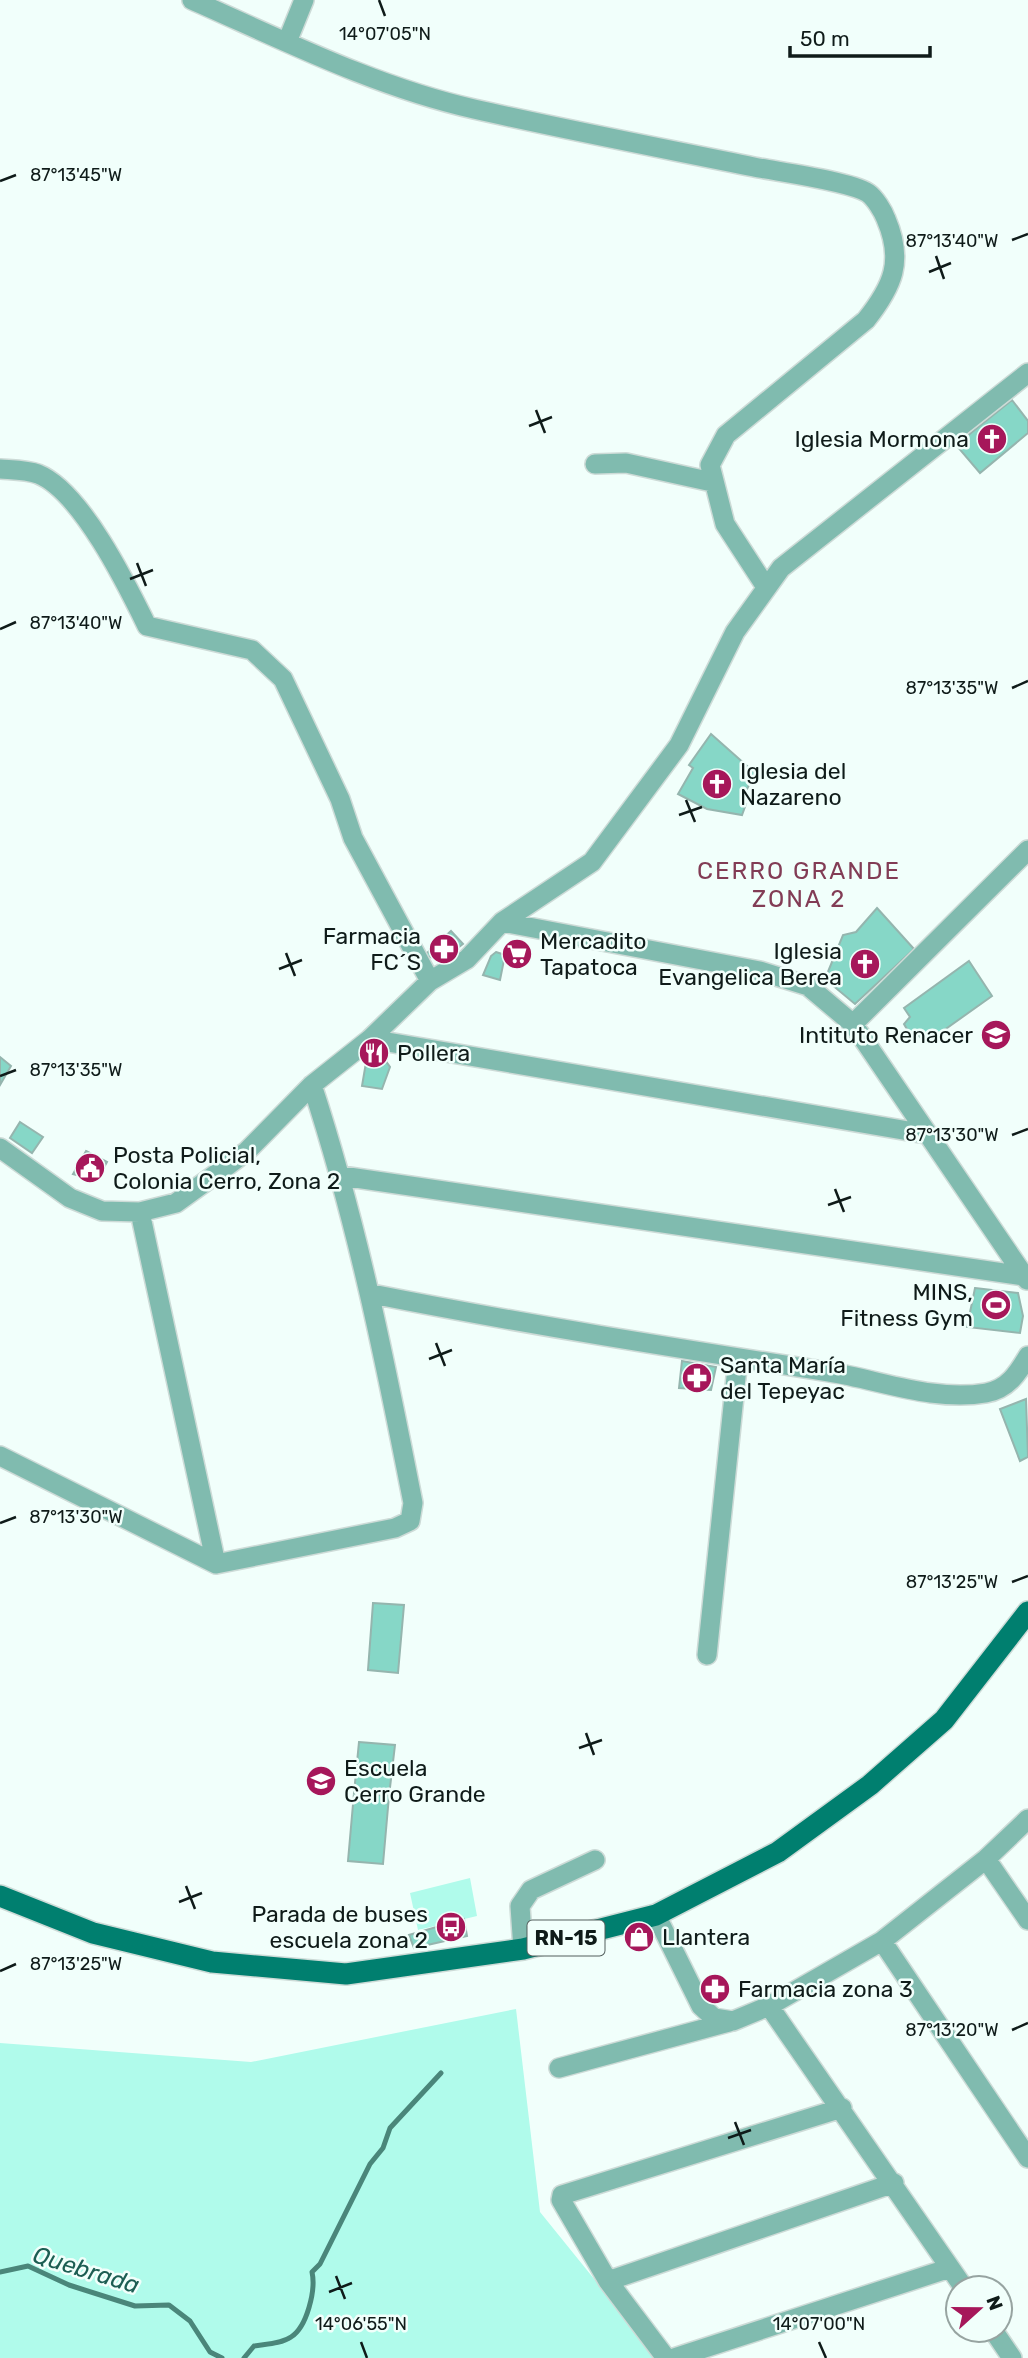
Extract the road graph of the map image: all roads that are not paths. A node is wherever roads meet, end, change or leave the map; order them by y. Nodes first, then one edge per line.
1 (192, 0) edge
2 (303, 0) edge
3 (287, 42) junction
4 (1028, 373) edge
5 (595, 464) dead end
6 (0, 469) edge
7 (712, 482) junction
8 (766, 587) junction
9 (1028, 850) edge
10 (502, 922) junction
11 (430, 981) junction
12 (853, 1024) junction
13 (370, 1040) junction
14 (312, 1085) junction
15 (926, 1134) junction
16 (0, 1148) edge
17 (342, 1176) junction
18 (140, 1212) junction
19 (1026, 1279) edge
20 (372, 1294) junction
21 (1028, 1356) edge
22 (738, 1358) junction
23 (0, 1456) edge
24 (216, 1564) junction
25 (1028, 1612) edge
26 (707, 1655) dead end
27 (1028, 1819) edge
28 (986, 1859) junction
29 (595, 1860) dead end
30 (0, 1896) edge
31 (656, 1915) junction
32 (1028, 1920) edge
33 (882, 1941) junction
34 (523, 1949) junction
35 (769, 2006) junction
36 (733, 2021) junction
37 (559, 2068) dead end
38 (842, 2108) junction
39 (1028, 2158) edge
40 (894, 2183) junction
41 (950, 2268) junction
42 (954, 2274) edge
43 (608, 2281) junction
44 (666, 2358) edge
45 (674, 2358) edge

1 - 3 street
2 - 3 street
3 - 7 street
4 - 8 street
5 - 7 street
6 - 11 street
7 - 8 street
8 - 10 street
9 - 12 street
10 - 11 street
10 - 12 street
11 - 13 street
12 - 15 street
13 - 14 street
13 - 15 street
14 - 17 street
14 - 18 street
15 - 19 street
16 - 18 street
17 - 19 street
17 - 20 street
18 - 24 street
20 - 22 street
20 - 24 street
21 - 22 street
22 - 26 street
23 - 24 street
25 - 31 main road, RN-15
27 - 28 street
28 - 32 street
28 - 33 street
29 - 34 street
30 - 34 main road, RN-15
31 - 34 main road, RN-15
31 - 36 street
33 - 35 street
33 - 39 street
35 - 36 street
35 - 38 street
36 - 37 street
38 - 40 street
38 - 43 street
40 - 41 street
40 - 43 street
41 - 42 street
41 - 45 street
43 - 44 street

